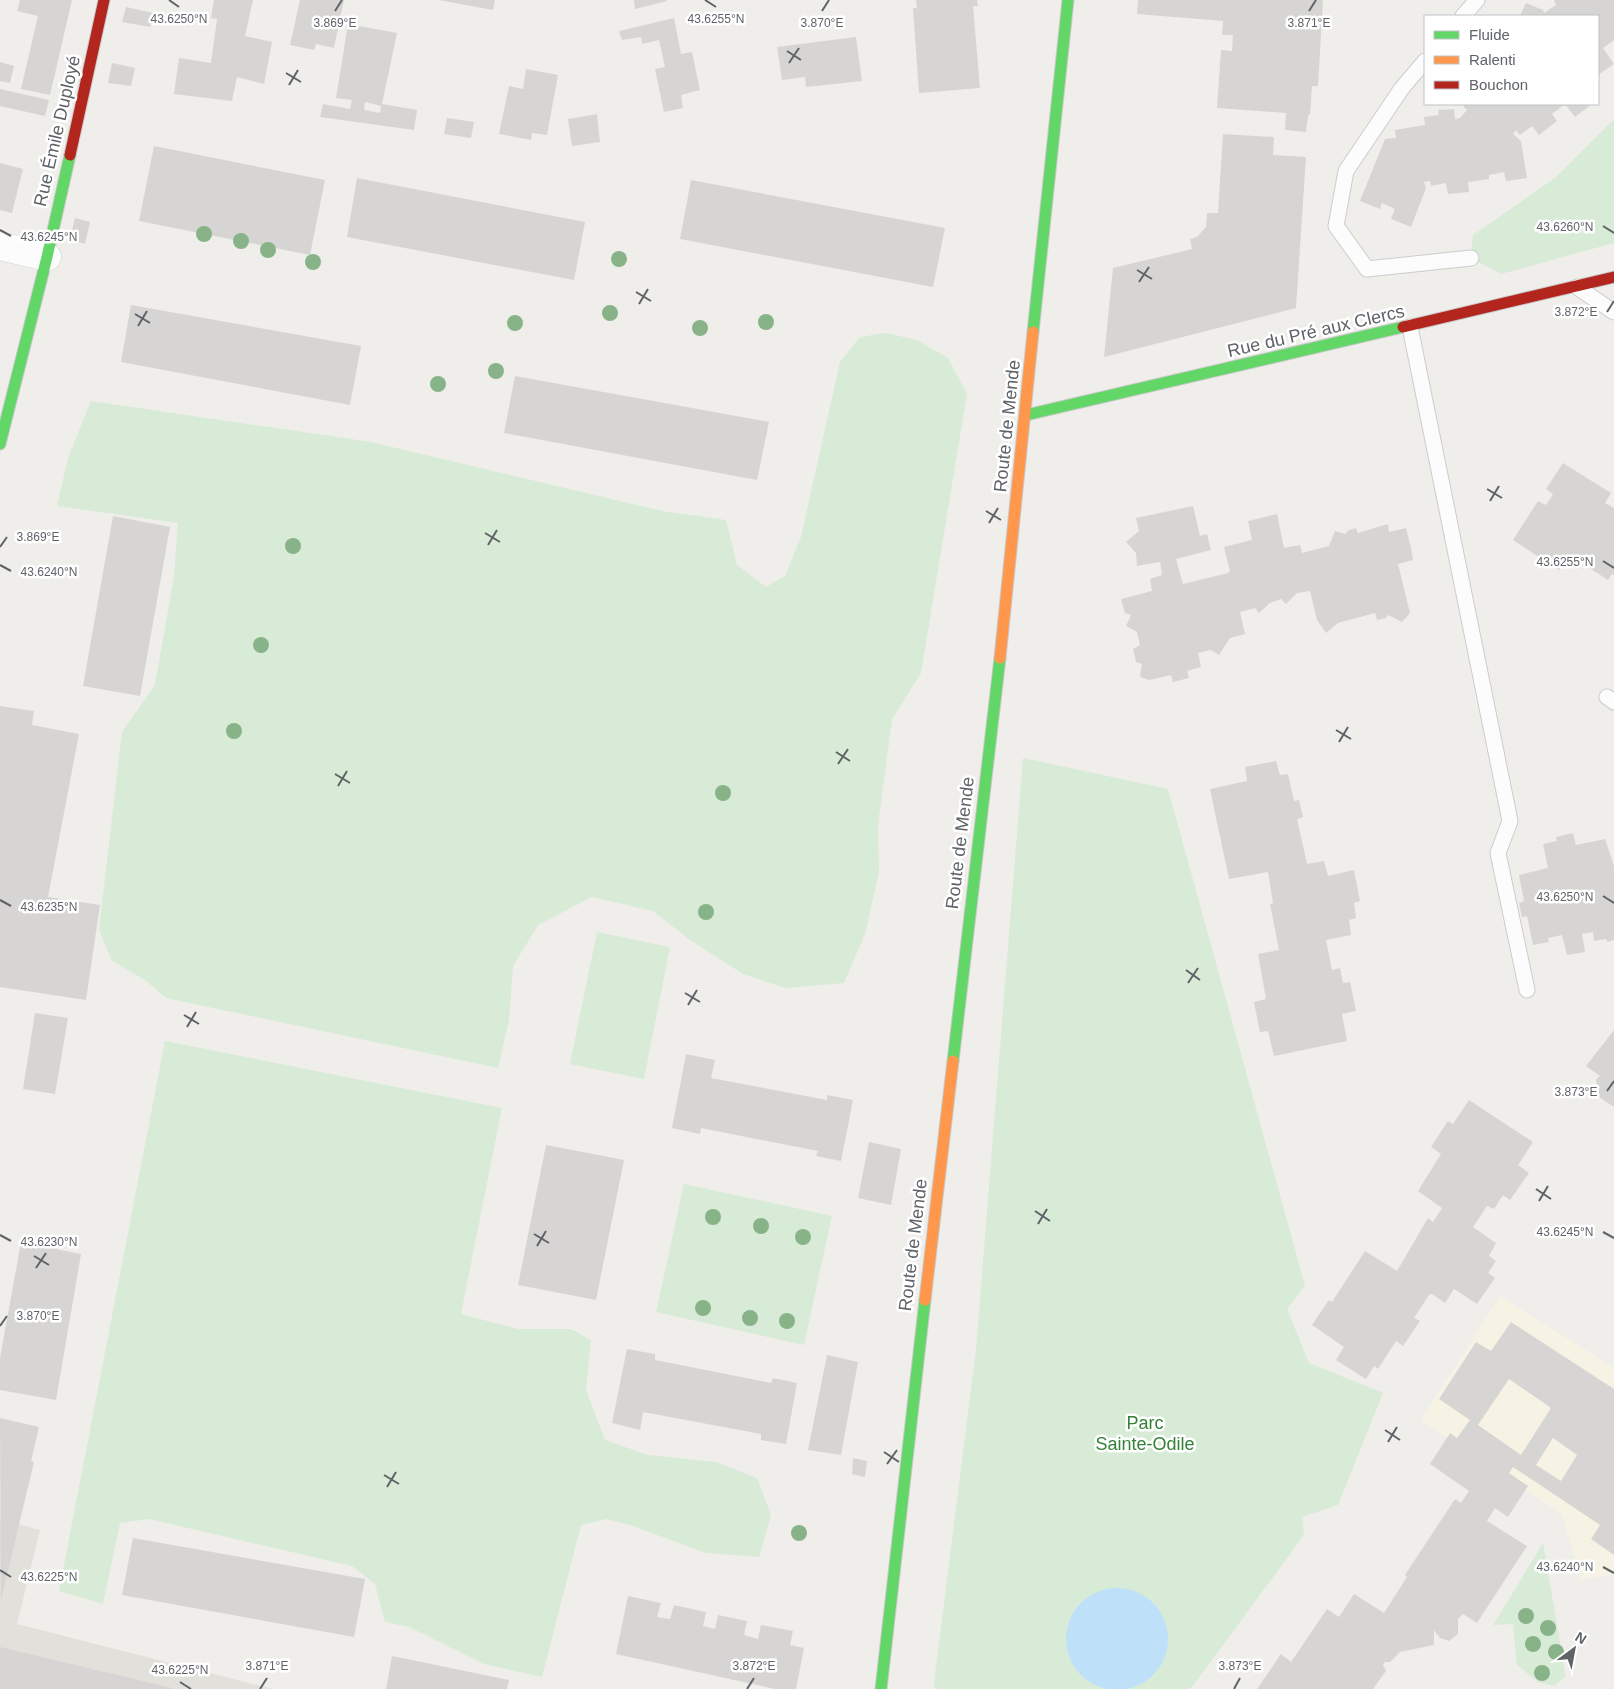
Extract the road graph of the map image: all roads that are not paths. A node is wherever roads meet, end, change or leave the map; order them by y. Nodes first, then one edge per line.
1 (104, 0) edge
2 (1068, 0) edge
3 (1477, 0) edge
4 (1464, 15) edge
5 (1424, 62) edge
6 (0, 246) edge
7 (47, 257) junction
8 (1471, 258) dead end
9 (1614, 277) edge
10 (1577, 287) junction
11 (1614, 312) edge
12 (1410, 327) junction
13 (1026, 415) junction
14 (0, 444) edge
15 (1527, 990) dead end
16 (881, 1689) edge

1 - 7 street, Rue Émile Duployé
2 - 13 street, Route de Mende
3 - 4 lane
5 - 8 lane
6 - 7 street
7 - 14 street, Rue Émile Duployé
9 - 10 street, Rue du Pré aux Clercs
10 - 11 lane
10 - 12 street, Rue du Pré aux Clercs
12 - 13 street, Rue du Pré aux Clercs
12 - 15 lane
13 - 16 street, Route de Mende

